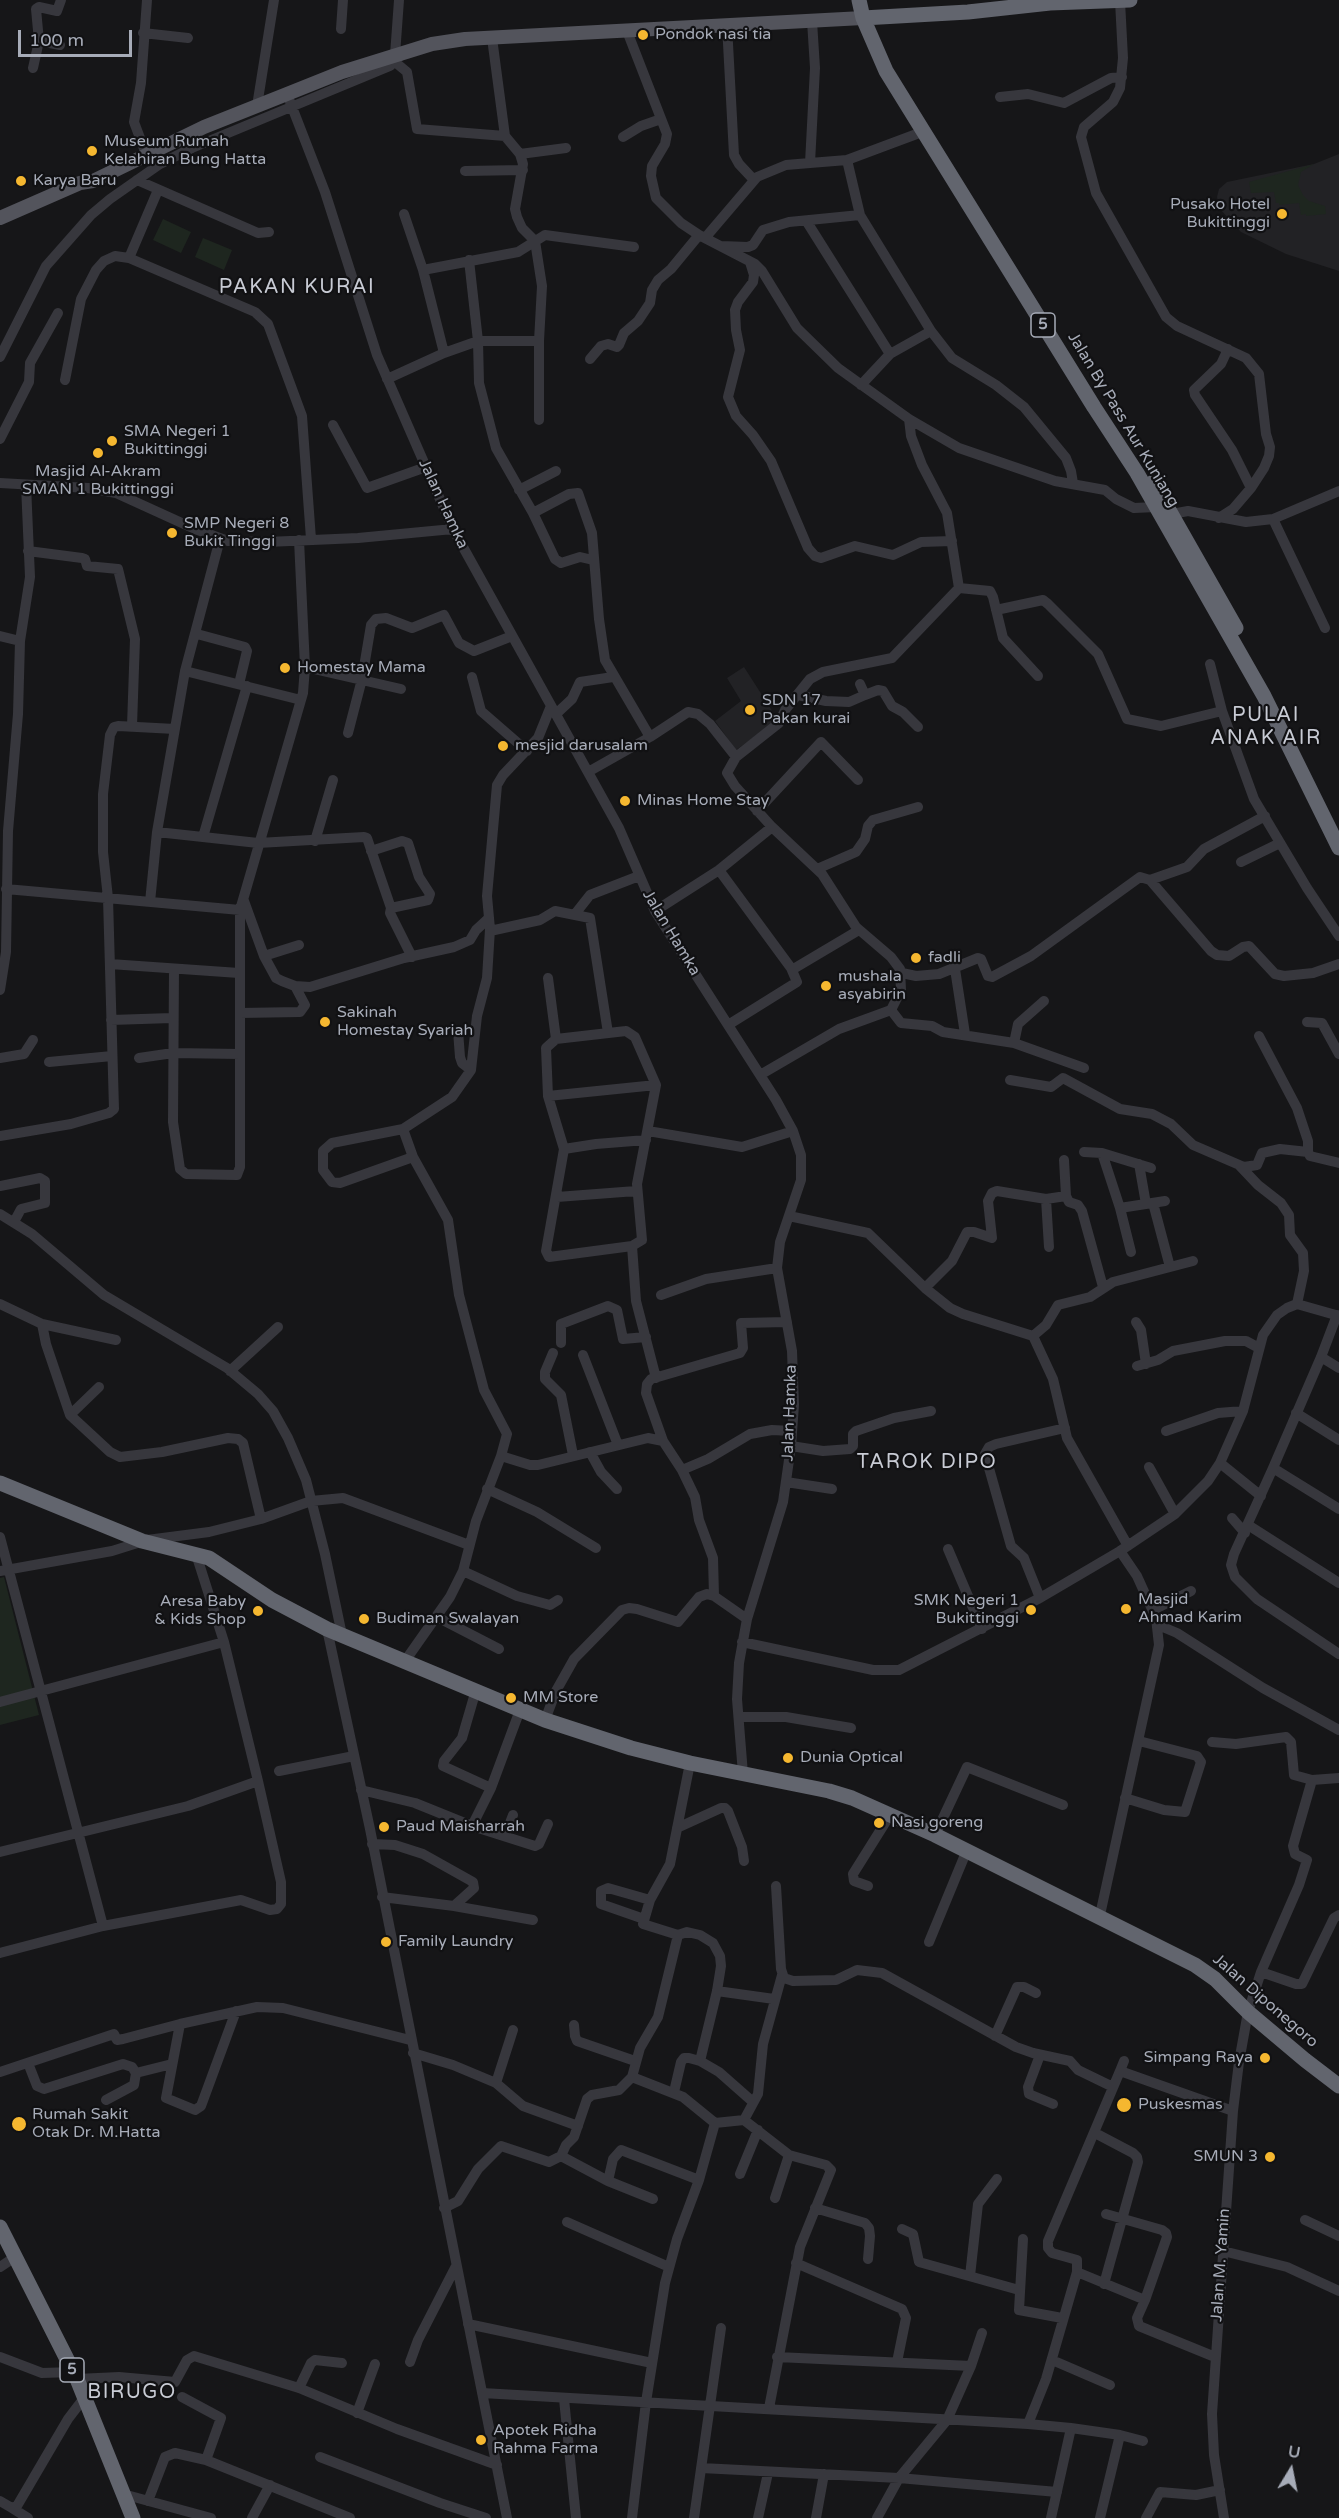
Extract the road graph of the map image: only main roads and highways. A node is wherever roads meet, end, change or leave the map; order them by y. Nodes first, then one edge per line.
1 (859, 0) edge
2 (868, 0) edge
3 (1125, 0) edge
4 (1051, 1) edge
5 (968, 6) edge
6 (868, 18) junction
7 (93, 182) junction
8 (965, 187) junction
9 (0, 218) edge
10 (0, 225) edge
11 (1103, 412) junction
12 (1219, 608) junction
13 (1230, 627) junction
14 (1339, 827) edge
15 (1339, 848) edge
16 (0, 1483) edge
17 (1339, 2086) edge
18 (0, 2227) edge
19 (133, 2518) edge

1 - 6 highway, 5
2 - 6 highway, 5
3 - 4 highway
4 - 5 highway
5 - 6 highway
6 - 7 main road
6 - 8 highway, Jalan By Pass Aur Kuniang / 5
6 - 8 highway, Jalan By Pass Aur Kuniang / 5
7 - 9 main road
7 - 10 main road
8 - 11 highway, Jalan By Pass Aur Kuniang / 5
11 - 12 highway, Jalan By Pass Aur Kuniang / 5
11 - 12 highway, Jalan By Pass Aur Kuniang / 5
12 - 13 highway, Jalan By Pass Aur Kuniang / 5
13 - 14 highway, Jalan By Pass Aur Kuniang
13 - 15 highway, Jalan By Pass Aur Kuniang
16 - 17 highway, Jalan Diponegoro
18 - 19 highway, 5

